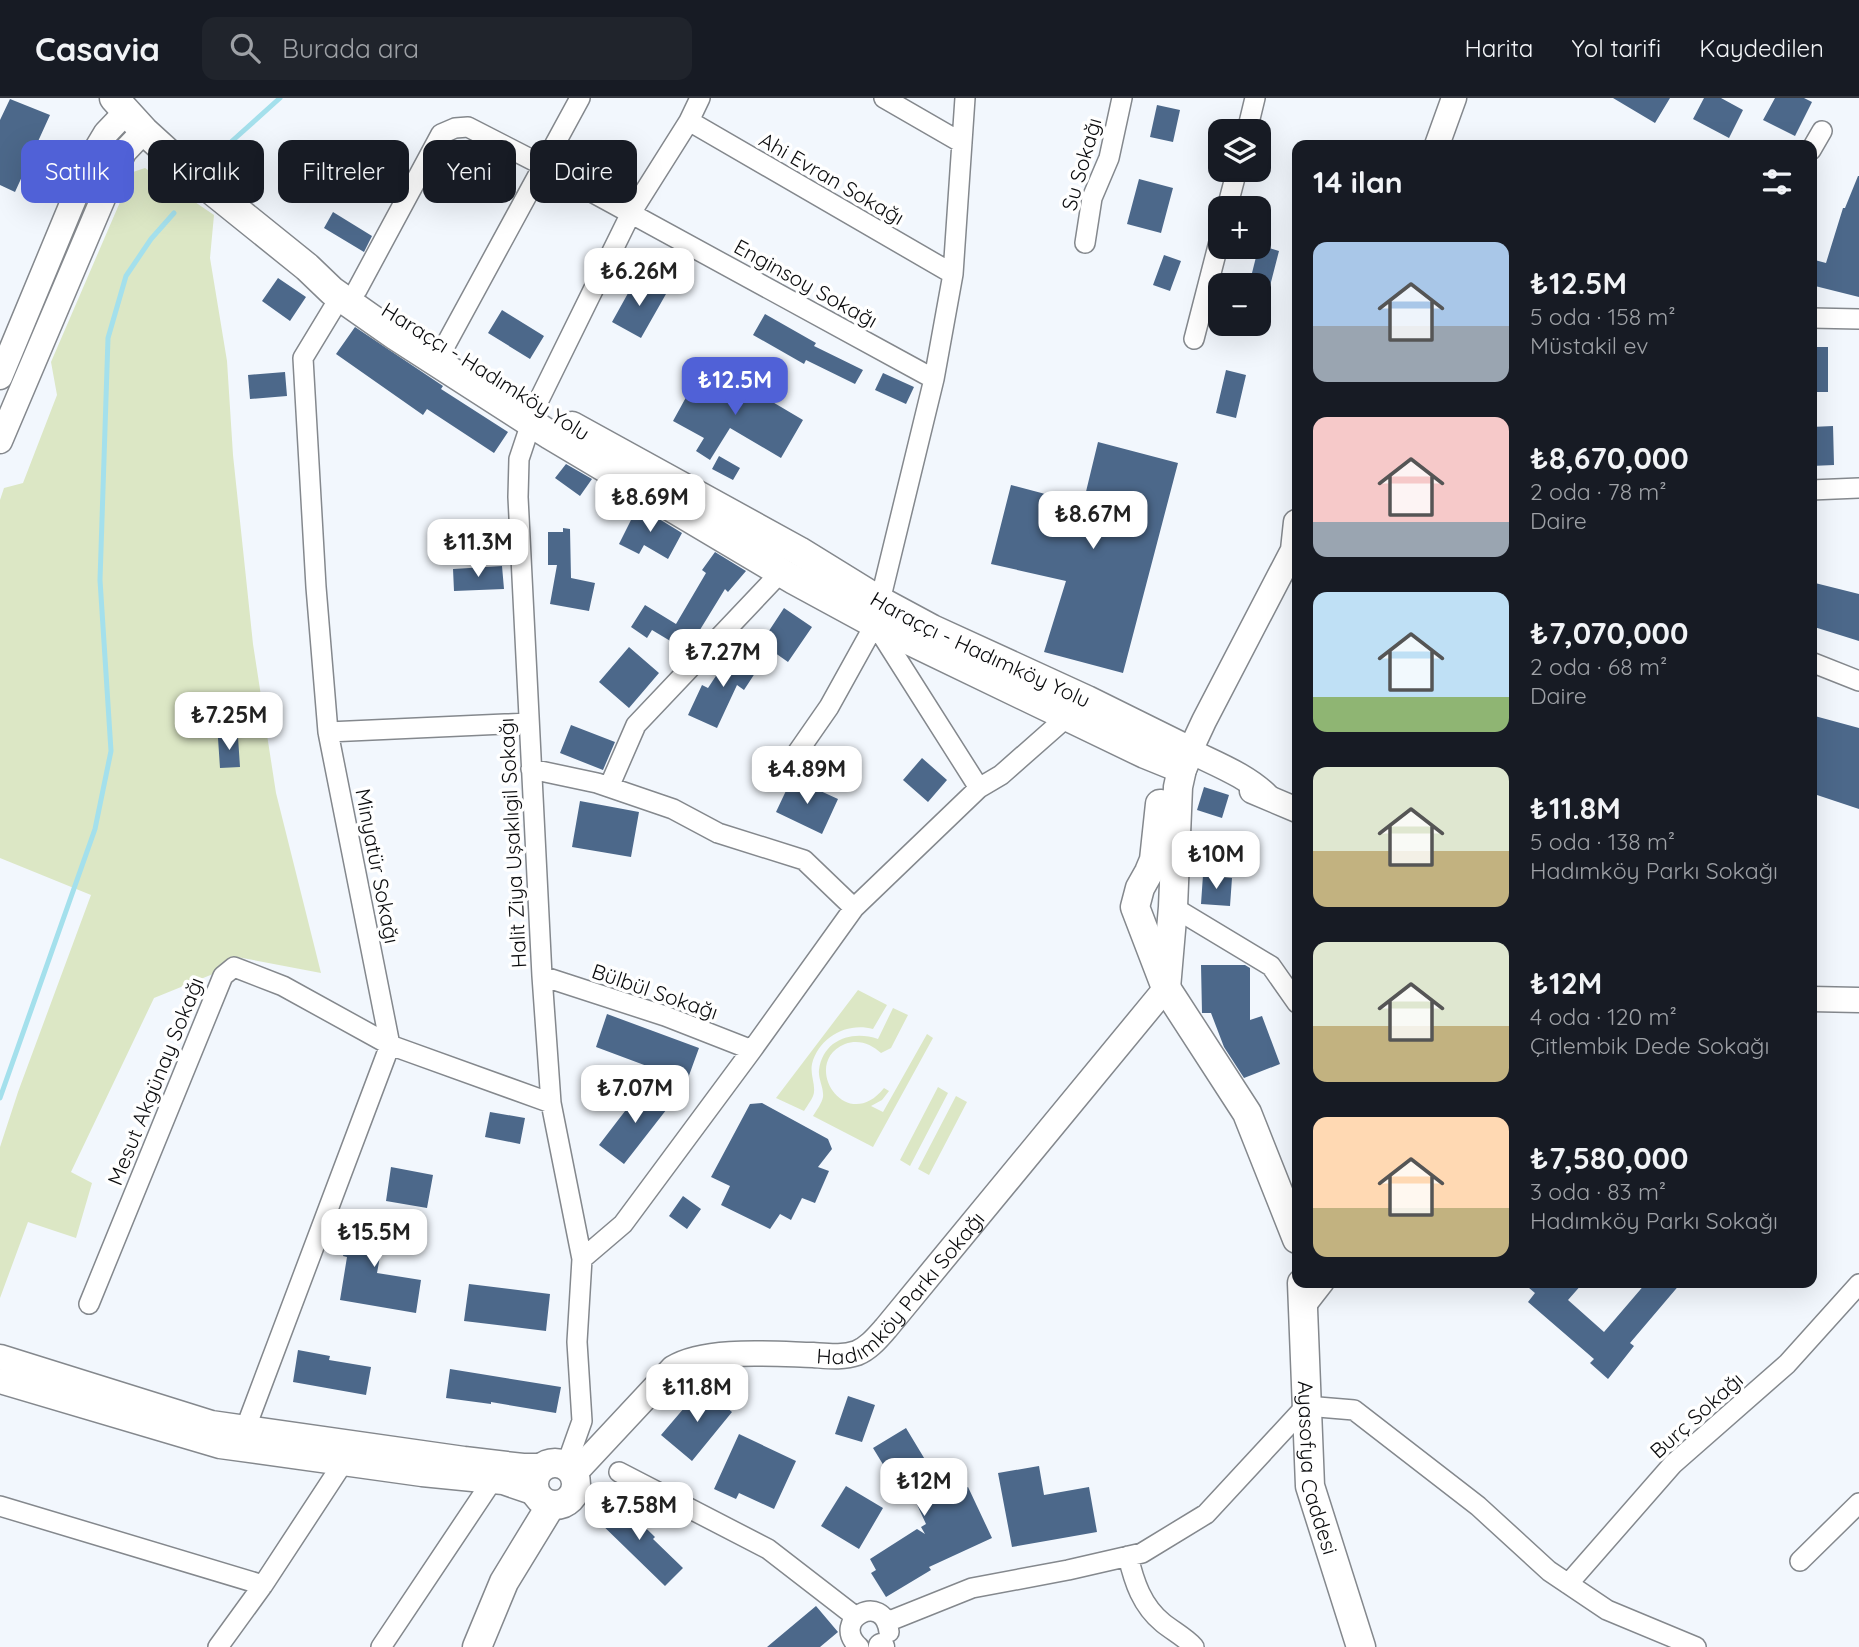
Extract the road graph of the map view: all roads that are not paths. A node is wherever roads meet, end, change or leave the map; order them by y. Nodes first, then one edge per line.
1 (580, 98) edge
2 (700, 98) edge
3 (884, 98) edge
4 (965, 98) edge
5 (1122, 98) edge
6 (1255, 98) edge
7 (1454, 98) edge
8 (128, 114) edge
9 (1250, 119) edge
10 (689, 121) junction
11 (1822, 131) dead end
12 (558, 140) edge
13 (1439, 140) edge
14 (1817, 140) edge
15 (962, 143) junction
16 (530, 159) edge
17 (530, 191) edge
18 (611, 203) edge
19 (631, 214) junction
20 (1085, 243) dead end
21 (1215, 259) edge
22 (953, 274) junction
23 (349, 293) junction
24 (1817, 318) edge
25 (1859, 319) edge
26 (1194, 339) dead end
27 (445, 346) junction
28 (0, 377) edge
29 (934, 379) junction
30 (534, 413) junction
31 (0, 441) edge
32 (1859, 488) edge
33 (1817, 490) edge
34 (1292, 529) edge
35 (781, 572) junction
36 (878, 612) junction
37 (1817, 664) edge
38 (1859, 681) edge
39 (1068, 716) junction
40 (529, 723) junction
41 (328, 732) junction
42 (1179, 757) junction
43 (788, 766) dead end
44 (531, 769) junction
45 (609, 787) junction
46 (979, 788) junction
47 (1292, 808) edge
48 (1173, 907) junction
49 (854, 908) junction
50 (542, 976) junction
51 (1166, 988) junction
52 (1292, 996) edge
53 (1817, 999) edge
54 (1859, 1000) edge
55 (390, 1045) junction
56 (752, 1050) junction
57 (551, 1102) junction
58 (1292, 1226) edge
59 (582, 1259) junction
60 (1859, 1284) edge
61 (1302, 1296) edge
62 (89, 1304) dead end
63 (0, 1357) edge
64 (0, 1381) edge
65 (1306, 1406) junction
66 (246, 1427) junction
67 (343, 1463) junction
68 (561, 1469) junction
69 (619, 1472) dead end
70 (492, 1481) junction
71 (543, 1499) junction
72 (1859, 1503) edge
73 (0, 1506) edge
74 (1128, 1556) junction
75 (1800, 1561) dead end
76 (1568, 1584) junction
77 (264, 1585) junction
78 (856, 1617) junction
79 (887, 1622) junction
80 (867, 1646) edge
81 (218, 1647) edge
82 (381, 1647) edge
83 (477, 1647) edge
84 (1194, 1647) edge
85 (1361, 1647) edge
86 (1696, 1647) edge

1 - 12 street
2 - 10 street, Halit Ziya Uşaklıgil Sokağı
3 - 15 street
4 - 15 street
5 - 20 street, Su Sokağı
6 - 9 street
7 - 13 street
8 - 23 main road, Haraççı - Hadımköy Yolu
8 - 28 street
8 - 31 street
10 - 19 street, Halit Ziya Uşaklıgil Sokağı
10 - 22 street, Ahi Evran Sokağı
11 - 14 street
15 - 22 street
16 - 23 street, Enginsoy Sokağı
17 - 27 street
18 - 19 street, Enginsoy Sokağı
19 - 29 street, Enginsoy Sokağı
19 - 30 street, Halit Ziya Uşaklıgil Sokağı
21 - 26 street
22 - 29 street
23 - 27 main road, Haraççı - Hadımköy Yolu
23 - 30 main road
23 - 41 street, Minyatür Sokağı
24 - 25 street
27 - 30 main road, Haraççı - Hadımköy Yolu
29 - 36 street
30 - 35 main road
30 - 36 main road, Haraççı - Hadımköy Yolu
30 - 40 street, Halit Ziya Uşaklıgil Sokağı
32 - 33 street
34 - 42 street
35 - 36 main road
35 - 45 street
36 - 39 main road
36 - 42 main road, Haraççı - Hadımköy Yolu
36 - 43 street
36 - 46 street
37 - 38 street
39 - 42 main road
39 - 46 street
40 - 41 street
40 - 44 street, Halit Ziya Uşaklıgil Sokağı
41 - 55 street, Minyatür Sokağı
42 - 47 street
42 - 48 main road
42 - 51 main road
44 - 45 street
44 - 50 street, Halit Ziya Uşaklıgil Sokağı
45 - 49 street
46 - 49 street
48 - 51 main road
48 - 52 street
49 - 56 street
50 - 56 street, Bülbül Sokağı
50 - 57 street, Halit Ziya Uşaklıgil Sokağı
51 - 58 main road
51 - 68 street, Hadımköy Parkı Sokağı
53 - 54 street
55 - 57 street, Mesut Akgünay Sokağı
55 - 62 street, Mesut Akgünay Sokağı
55 - 66 street
56 - 59 street
57 - 59 street, Halit Ziya Uşaklıgil Sokağı
59 - 68 street, Halit Ziya Uşaklıgil Sokağı
60 - 76 street, Burç Sokağı
61 - 65 main road, Ayasofya Caddesi
63 - 66 street
64 - 67 street
65 - 74 street
65 - 76 street
65 - 85 main road, Ayasofya Caddesi
66 - 68 street
67 - 70 street
67 - 77 street
68 - 71 main road
68 - 71 main road
69 - 78 street
70 - 71 street
70 - 82 street
71 - 83 main road
72 - 75 street
73 - 77 street
74 - 79 street
74 - 84 street
76 - 86 street
77 - 81 street
78 - 79 street
78 - 80 street
79 - 80 street

